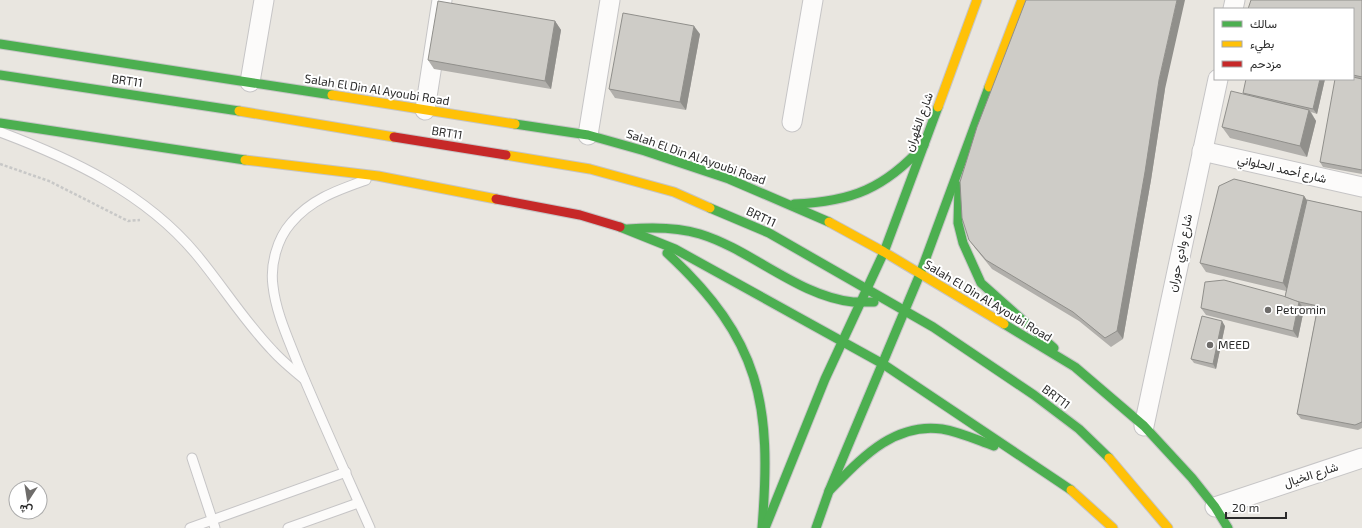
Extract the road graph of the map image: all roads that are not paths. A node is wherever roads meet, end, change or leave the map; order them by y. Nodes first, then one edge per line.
1 (264, 0) edge
2 (442, 0) edge
3 (610, 0) edge
4 (813, 0) edge
5 (977, 0) edge
6 (1022, 0) edge
7 (0, 44) edge
8 (0, 75) edge
9 (1218, 80) edge
10 (250, 82) junction
11 (425, 110) junction
12 (792, 122) dead end
13 (0, 123) edge
14 (0, 132) edge
15 (588, 135) junction
16 (924, 145) junction
17 (1202, 151) junction
18 (960, 169) junction
19 (378, 176) junction
20 (1362, 187) edge
21 (791, 204) junction
22 (628, 229) junction
23 (652, 238) junction
24 (884, 252) junction
25 (920, 274) junction
26 (868, 289) junction
27 (885, 300) junction
28 (860, 304) junction
29 (906, 312) junction
30 (842, 341) junction
31 (884, 364) junction
32 (1075, 368) junction
33 (305, 380) junction
34 (1144, 426) junction
35 (1026, 457) junction
36 (192, 458) dead end
37 (1362, 458) edge
38 (346, 472) junction
39 (829, 491) junction
40 (358, 503) junction
41 (1215, 507) junction
42 (214, 524) edge
43 (190, 528) edge
44 (288, 528) edge
45 (369, 528) edge
46 (764, 528) edge
47 (816, 528) edge
48 (1113, 528) edge
49 (1168, 528) edge
50 (1228, 528) edge

1 - 10 street
2 - 11 street
3 - 15 street
4 - 12 street
5 - 16 main road, شارع الظهران
6 - 18 main road
7 - 10 main road, Salah El Din Al Ayoubi Road
8 - 26 main road, BRT11
9 - 17 street, شارع وادي حوران
10 - 11 main road, Salah El Din Al Ayoubi Road
11 - 15 main road, Salah El Din Al Ayoubi Road
13 - 19 main road
14 - 33 lane
15 - 21 main road, Salah El Din Al Ayoubi Road
16 - 21 main road
16 - 24 main road, شارع الظهران
17 - 20 street, شارع أحمد الحلواني
17 - 34 street, شارع وادي حوران
18 - 25 main road
18 - 32 main road
19 - 22 main road
19 - 33 lane
21 - 24 main road, Salah El Din Al Ayoubi Road
22 - 23 main road
22 - 28 main road
23 - 30 main road
23 - 46 main road
24 - 25 main road, Salah El Din Al Ayoubi Road
24 - 26 main road, شارع الظهران
25 - 27 main road
25 - 29 main road
25 - 32 main road, Salah El Din Al Ayoubi Road
26 - 27 main road, BRT11
26 - 28 main road, شارع الظهران
27 - 28 main road
27 - 29 main road, BRT11
28 - 30 main road, شارع الظهران
29 - 31 main road
29 - 49 main road, BRT11
30 - 31 main road
30 - 46 main road, شارع الظهران
31 - 35 main road
31 - 39 main road
32 - 34 main road, Salah El Din Al Ayoubi Road
33 - 38 lane
34 - 41 main road, Salah El Din Al Ayoubi Road
35 - 39 main road
35 - 48 main road
36 - 42 lane
37 - 41 street, شارع الخيال
38 - 40 lane
38 - 42 lane
39 - 47 main road
40 - 44 lane
40 - 45 lane
41 - 50 main road, Salah El Din Al Ayoubi Road
42 - 43 lane

